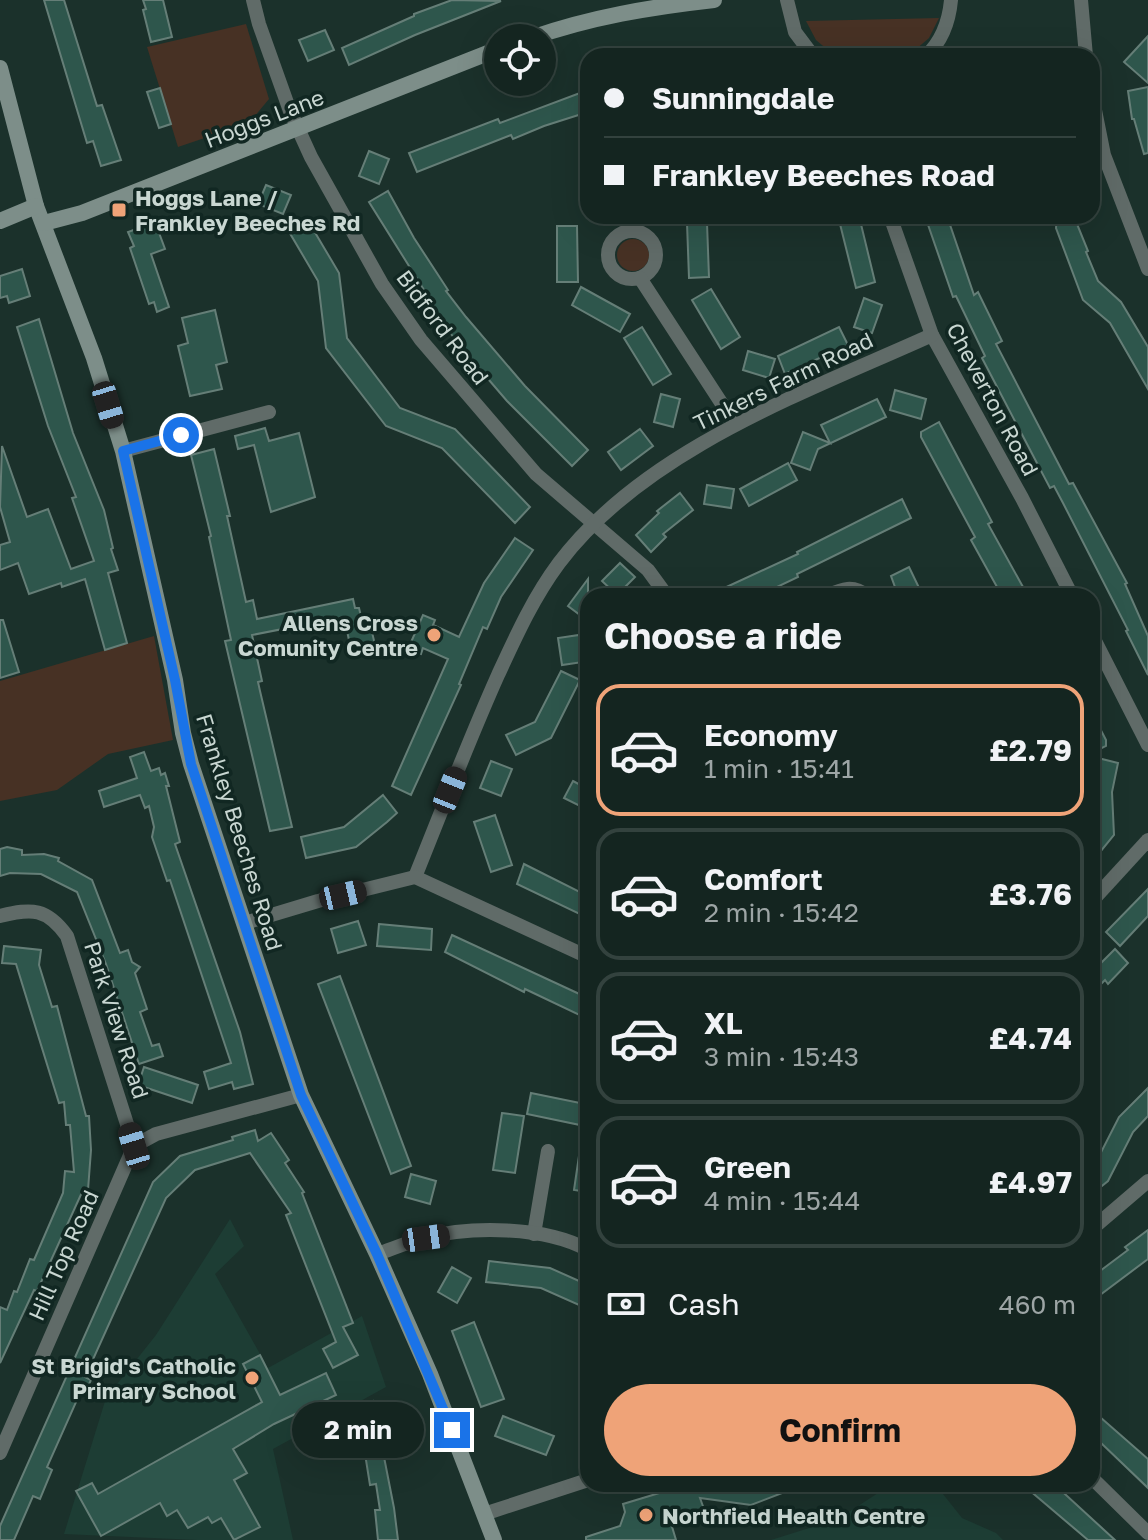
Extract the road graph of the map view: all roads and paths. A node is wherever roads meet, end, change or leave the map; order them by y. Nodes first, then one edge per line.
1 (253, 0) edge
2 (714, 0) edge
3 (787, 0) edge
4 (951, 0) edge
5 (1081, 0) edge
6 (667, 2) edge
7 (556, 30) edge
8 (807, 48) edge
9 (932, 48) edge
10 (1085, 48) edge
11 (484, 54) edge
12 (0, 68) edge
13 (297, 127) junction
14 (1100, 135) edge
15 (36, 206) junction
16 (0, 221) edge
17 (44, 223) junction
18 (893, 224) edge
19 (1148, 269) edge
20 (640, 278) dead end
21 (932, 335) junction
22 (269, 412) dead end
23 (735, 424) junction
24 (123, 451) junction
25 (593, 524) junction
26 (661, 588) edge
27 (1068, 588) edge
28 (1100, 651) edge
29 (1148, 745) edge
30 (1148, 840) edge
31 (415, 877) junction
32 (1100, 892) edge
33 (0, 916) edge
34 (245, 923) junction
35 (580, 953) edge
36 (301, 1095) junction
37 (134, 1146) junction
38 (548, 1151) dead end
39 (1148, 1181) edge
40 (1100, 1222) edge
41 (534, 1234) junction
42 (580, 1245) edge
43 (377, 1254) junction
44 (0, 1453) edge
45 (580, 1483) edge
46 (1100, 1486) edge
47 (484, 1514) junction
48 (1148, 1533) edge
49 (494, 1540) edge

1 - 13 street, Bidford Road
2 - 6 street
3 - 8 street
4 - 9 street
5 - 10 street
6 - 7 street
11 - 13 street, Hoggs Lane
12 - 15 street, Frankley Beeches Road
13 - 17 street, Hoggs Lane
13 - 25 street, Bidford Road
14 - 19 street
15 - 16 street
15 - 17 street, Frankley Beeches Road
17 - 24 street, Frankley Beeches Road
18 - 21 street, Cheverton Road
20 - 23 street
21 - 23 street, Tinkers Farm Road
21 - 27 street, Cheverton Road
22 - 24 street
23 - 25 street, Tinkers Farm Road
24 - 34 street, Frankley Beeches Road
25 - 26 street, Bidford Road
25 - 31 street, Tinkers Farm Road
28 - 29 street
30 - 32 street
31 - 34 street
31 - 35 street
33 - 37 street, Park View Road
34 - 36 street, Frankley Beeches Road
36 - 37 street
36 - 43 street, Frankley Beeches Road
37 - 44 street, Hill Top Road
38 - 41 street
39 - 40 street
41 - 42 street
41 - 43 street
43 - 47 street, Frankley Beeches Road
45 - 47 street
46 - 48 street
47 - 49 street, Frankley Beeches Road

